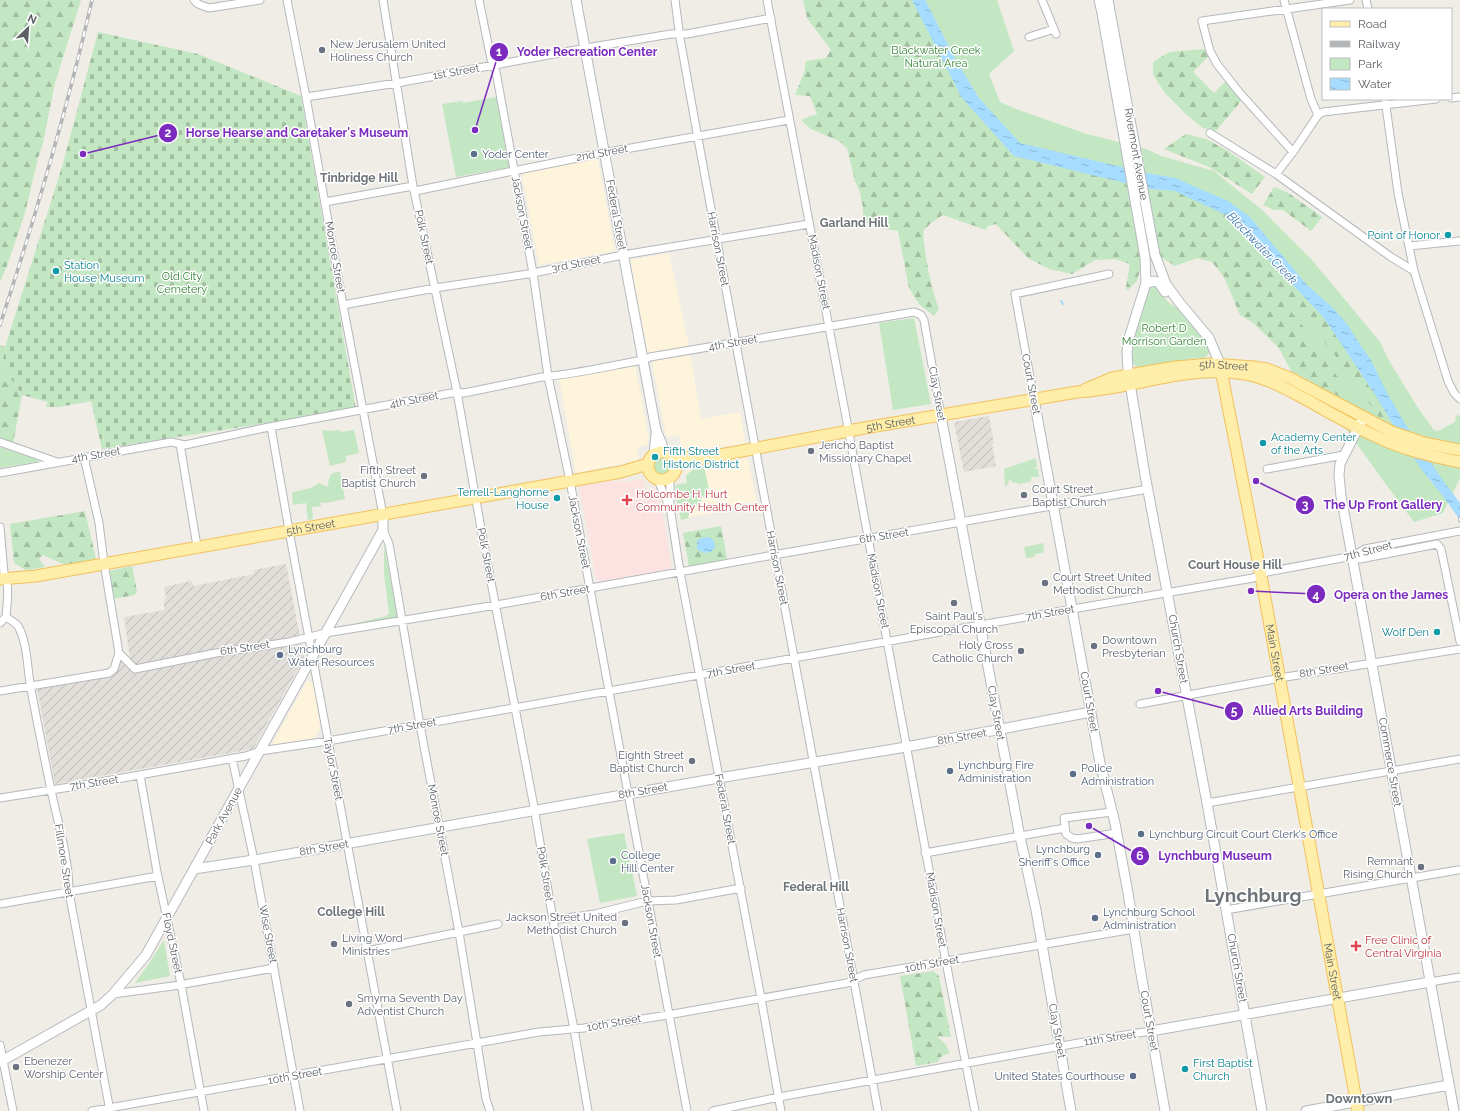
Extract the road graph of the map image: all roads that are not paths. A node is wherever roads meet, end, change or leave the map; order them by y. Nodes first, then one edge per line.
1 (260, 0) edge
2 (287, 0) edge
3 (383, 0) edge
4 (479, 0) edge
5 (576, 0) edge
6 (675, 0) edge
7 (767, 0) edge
8 (1042, 0) edge
9 (1099, 0) edge
10 (1108, 0) edge
11 (1284, 0) edge
12 (1350, 0) edge
13 (196, 2) edge
14 (1286, 10) junction
15 (771, 18) junction
16 (679, 34) junction
17 (1029, 37) dead end
18 (584, 48) junction
19 (493, 65) junction
20 (397, 83) junction
21 (306, 97) junction
22 (1419, 100) edge
23 (1385, 102) edge
24 (1318, 115) junction
25 (789, 120) junction
26 (1210, 133) dead end
27 (698, 136) junction
28 (1293, 152) junction
29 (605, 153) junction
30 (514, 170) junction
31 (1276, 174) junction
32 (414, 189) junction
33 (325, 202) junction
34 (809, 224) junction
35 (717, 240) junction
36 (1460, 241) edge
37 (1409, 246) junction
38 (623, 255) junction
39 (1150, 256) junction
40 (1414, 272) junction
41 (533, 273) junction
42 (1109, 274) dead end
43 (1146, 283) junction
44 (435, 288) junction
45 (1178, 302) junction
46 (343, 305) junction
47 (921, 315) joint
48 (829, 326) junction
49 (736, 343) junction
50 (643, 360) junction
51 (1221, 368) junction
52 (548, 376) junction
53 (1130, 380) junction
54 (457, 392) junction
55 (1034, 399) junction
56 (1460, 399) edge
57 (363, 410) junction
58 (941, 416) junction
59 (1360, 422) junction
60 (271, 427) junction
61 (849, 432) junction
62 (0, 442) edge
63 (180, 444) junction
64 (755, 448) junction
65 (1460, 450) edge
66 (664, 454) junction
67 (1344, 455) junction
68 (84, 457) junction
69 (704, 458) junction
70 (57, 462) junction
71 (1460, 462) edge
72 (1267, 469) dead end
73 (0, 473) edge
74 (652, 473) junction
75 (673, 475) junction
76 (570, 481) junction
77 (1148, 489) junction
78 (476, 498) junction
79 (1054, 505) junction
80 (670, 507) junction
81 (383, 515) junction
82 (961, 522) junction
83 (0, 527) edge
84 (289, 530) junction
85 (384, 530) junction
86 (1460, 531) edge
87 (868, 538) junction
88 (197, 546) junction
89 (774, 554) junction
90 (1353, 556) junction
91 (104, 563) junction
92 (680, 572) junction
93 (1260, 575) junction
94 (3, 579) edge
95 (590, 588) junction
96 (1167, 593) junction
97 (496, 605) junction
98 (1073, 609) junction
99 (6, 617) junction
100 (402, 621) junction
101 (0, 623) edge
102 (980, 625) junction
103 (326, 633) junction
104 (310, 638) junction
105 (1460, 641) edge
106 (887, 642) junction
107 (1460, 649) edge
108 (119, 653) junction
109 (313, 658) junction
110 (794, 659) junction
111 (1372, 662) junction
112 (700, 675) junction
113 (1278, 678) junction
114 (30, 686) junction
115 (0, 690) edge
116 (608, 691) junction
117 (1186, 696) junction
118 (1140, 704) dead end
119 (516, 707) junction
120 (1091, 712) junction
121 (420, 725) junction
122 (999, 729) junction
123 (328, 741) junction
124 (906, 747) junction
125 (260, 751) junction
126 (232, 758) junction
127 (1460, 759) edge
128 (813, 762) junction
129 (1392, 772) junction
130 (140, 775) junction
131 (719, 778) junction
132 (1298, 787) junction
133 (239, 789) junction
134 (51, 790) junction
135 (628, 794) junction
136 (0, 798) edge
137 (1207, 803) junction
138 (535, 810) junction
139 (1112, 812) junction
140 (440, 827) junction
141 (1065, 828) junction
142 (1117, 833) junction
143 (1020, 836) junction
144 (347, 844) junction
145 (925, 853) junction
146 (254, 860) junction
147 (194, 869) junction
148 (1458, 870) dead end
149 (158, 876) junction
150 (1411, 878) junction
151 (741, 888) junction
152 (69, 892) junction
153 (1318, 895) junction
154 (647, 901) junction
155 (0, 904) edge
156 (1226, 910) junction
157 (167, 917) junction
158 (553, 920) junction
159 (498, 924) dead end
160 (1134, 929) junction
161 (460, 932) junction
162 (1041, 943) junction
163 (367, 951) junction
164 (946, 962) junction
165 (274, 968) junction
166 (1460, 977) edge
167 (853, 979) junction
168 (1430, 982) junction
169 (181, 984) junction
170 (114, 994) junction
171 (761, 998) junction
172 (1338, 999) junction
173 (91, 1012) junction
174 (668, 1015) junction
175 (1245, 1015) junction
176 (574, 1029) junction
177 (1151, 1031) junction
178 (477, 1043) junction
179 (0, 1045) edge
180 (1060, 1046) junction
181 (387, 1059) junction
182 (1, 1061) edge
183 (966, 1064) junction
184 (294, 1076) junction
185 (872, 1081) junction
186 (1449, 1085) junction
187 (200, 1092) junction
188 (779, 1097) junction
189 (1357, 1106) edge
190 (109, 1110) edge
191 (12, 1111) edge
192 (92, 1111) edge
193 (204, 1111) edge
194 (300, 1111) edge
195 (397, 1111) edge
196 (490, 1111) edge
197 (588, 1111) edge
198 (687, 1111) edge
199 (713, 1111) edge
200 (781, 1111) edge
201 (878, 1111) edge
202 (975, 1111) edge
203 (1071, 1111) edge
204 (1165, 1111) edge
205 (1262, 1111) edge
206 (1306, 1111) edge
207 (1454, 1111) edge

1 - 13 street
2 - 21 street, Monroe Street
3 - 20 street, Polk Street
4 - 19 street, Jackson Street
5 - 18 street, Federal Street
6 - 16 street, Harrison Street
7 - 15 street, Madison Street
8 - 17 street
9 - 39 street, Rivermont Avenue
10 - 39 street, Rivermont Avenue
11 - 14 street
12 - 14 street
14 - 24 street
14 - 28 street
15 - 16 street, 1st Street
15 - 25 street, Madison Street
16 - 18 street, 1st Street
16 - 27 street, Harrison Street
18 - 19 street, 1st Street
18 - 29 street, Federal Street
19 - 20 street, 1st Street
19 - 30 street, Jackson Street
20 - 21 street, 1st Street
20 - 32 street, Polk Street
21 - 33 street, Monroe Street
22 - 23 street
23 - 24 street
23 - 37 street
24 - 28 street
25 - 27 street, 2nd Street
25 - 34 street, Madison Street
26 - 31 street
27 - 29 street, 2nd Street
27 - 35 street, Harrison Street
28 - 31 street
29 - 30 street, 2nd Street
29 - 38 street, Federal Street
30 - 32 street, 2nd Street
30 - 41 street, Jackson Street
31 - 40 street
32 - 33 street, 2nd Street
32 - 44 street, Polk Street
33 - 46 street, Monroe Street
34 - 35 street, 3rd Street
34 - 48 street, Madison Street
35 - 38 street, 3rd Street
35 - 49 street, Harrison Street
36 - 37 street
37 - 40 street
38 - 41 street, 3rd Street
38 - 50 street, Federal Street
39 - 43 street, Rivermont Avenue
39 - 45 street, Rivermont Avenue
40 - 56 street
41 - 44 street, 3rd Street
41 - 52 street, Jackson Street
42 - 55 street, Court Street
43 - 45 street
43 - 53 street, Church Street
44 - 46 street, 3rd Street
44 - 54 street, Polk Street
45 - 51 street, Main Street
46 - 57 street, Monroe Street
47 - 48 street, 4th Street
47 - 58 street, Clay Street
48 - 49 street, 4th Street
48 - 61 street, Madison Street
49 - 50 street, 4th Street
49 - 64 street, Harrison Street
50 - 52 street, 4th Street
50 - 66 street, Federal Street
51 - 53 main road, 5th Street
51 - 59 main road, 5th Street
51 - 59 main road, 5th Street
51 - 93 main road, Main Street
52 - 54 street, 4th Street
52 - 76 street, Jackson Street
53 - 55 main road, 5th Street
53 - 77 street, Church Street
54 - 57 street, 4th Street
54 - 78 street, Polk Street
55 - 58 main road, 5th Street
55 - 79 street, Court Street
57 - 60 street, 4th Street
57 - 81 street, Monroe Street
58 - 61 main road, 5th Street
58 - 82 street, Clay Street
59 - 65 main road
59 - 67 street, Commerce Street
59 - 71 main road
60 - 63 street, 4th Street
60 - 84 street, Taylor Street
61 - 64 main road, 5th Street
61 - 87 street, Madison Street
62 - 70 street
63 - 68 street, 4th Street
63 - 88 street
64 - 69 main road, 5th Street
64 - 89 street, Harrison Street
66 - 69 main road, 5th Street
66 - 74 main road
66 - 75 main road
67 - 72 street
67 - 90 street, Commerce Street
68 - 70 street, 4th Street
68 - 91 street
69 - 75 main road, 5th Street
70 - 73 street, 4th Street
74 - 75 main road
74 - 76 main road, 5th Street
74 - 80 street, Federal Street
75 - 80 street, Federal Street
76 - 78 main road, 5th Street
76 - 95 street, Jackson Street
77 - 79 street, 6th Street
77 - 96 street, Church Street
78 - 81 main road, 5th Street
78 - 97 street, Polk Street
79 - 82 street, 6th Street
79 - 98 street, Court Street
80 - 92 street, Federal Street
81 - 84 main road, 5th Street
81 - 85 street
82 - 87 street, 6th Street
82 - 102 street, Clay Street
83 - 94 street
84 - 88 main road, 5th Street
84 - 104 street, Taylor Street
85 - 100 street, Monroe Street
85 - 103 street, Park Avenue
86 - 90 street, 7th Street
87 - 89 street, 6th Street
87 - 106 street, Madison Street
88 - 91 main road, 5th Street
89 - 92 street, 6th Street
89 - 110 street, Harrison Street
90 - 93 street, 7th Street
90 - 105 street
90 - 111 street, Commerce Street
91 - 94 main road, 5th Street
91 - 108 street
92 - 95 street, 6th Street
92 - 112 street, Federal Street
93 - 96 street, 7th Street
93 - 113 main road, Main Street
94 - 99 street
95 - 97 street, 6th Street
95 - 116 street, Jackson Street
96 - 98 street, 7th Street
96 - 117 street, Church Street
97 - 100 street, 6th Street
97 - 119 street, Polk Street
98 - 102 street, 7th Street
98 - 120 street, Court Street
99 - 101 street
99 - 114 street, Fillmore Street
100 - 103 street, 6th Street
100 - 121 street, Monroe Street
102 - 106 street, 7th Street
102 - 122 street, Clay Street
103 - 104 street, 6th Street
103 - 109 street, Park Avenue
104 - 108 street, 6th Street
104 - 109 street, Taylor Street
106 - 110 street, 7th Street
106 - 124 street, Madison Street
107 - 111 street, 8th Street
108 - 114 street
109 - 123 street, Taylor Street
109 - 125 street, Park Avenue
110 - 112 street, 7th Street
110 - 128 street, Harrison Street
111 - 113 street, 8th Street
111 - 129 street, Commerce Street
112 - 116 street, 7th Street
112 - 131 street, Federal Street
113 - 117 street, 8th Street
113 - 132 main road, Main Street
114 - 115 street
114 - 134 street, Fillmore Street
116 - 119 street, 7th Street
116 - 135 street, Jackson Street
117 - 118 street, 8th Street
117 - 137 street, Church Street
119 - 121 street, 7th Street
119 - 138 street, Polk Street
120 - 122 street, 8th Street
120 - 139 street, Court Street
121 - 123 street, 7th Street
121 - 140 street, Monroe Street
122 - 124 street, 8th Street
122 - 143 street, Clay Street
123 - 125 street, 7th Street
123 - 144 street, Taylor Street
124 - 128 street, 8th Street
124 - 145 street, Madison Street
125 - 126 street, 7th Street
125 - 133 street, Park Avenue
126 - 130 street, 7th Street
126 - 133 street, Wise Street
127 - 129 street
128 - 131 street, 8th Street
128 - 167 street, Harrison Street
129 - 132 street
129 - 150 street, Commerce Street
130 - 134 street, 7th Street
130 - 149 street, Floyd Street
131 - 135 street, 8th Street
131 - 151 street, Federal Street
132 - 137 street
132 - 153 main road, Main Street
133 - 146 street, Wise Street
133 - 147 street, Park Avenue
134 - 136 street, 7th Street
134 - 152 street, Fillmore Street
135 - 138 street, 8th Street
135 - 154 street, Jackson Street
137 - 156 street, Church Street
138 - 140 street, 8th Street
138 - 158 street, Polk Street
139 - 141 street
139 - 142 street, Court Street
140 - 144 street, 8th Street
140 - 161 street, Monroe Street
141 - 142 street
141 - 143 street
142 - 160 street, Court Street
143 - 145 street
143 - 162 street, Clay Street
144 - 146 street, 8th Street
144 - 163 street, Taylor Street
145 - 164 street, Madison Street
146 - 147 street, 8th Street
146 - 165 street, Wise Street
147 - 157 street, Park Avenue
148 - 150 street
149 - 152 street
149 - 157 street, Floyd Street
150 - 153 street
150 - 168 street, Commerce Street
151 - 154 street
151 - 171 street, Federal Street
152 - 155 street
152 - 173 street, Fillmore Street
153 - 156 street
153 - 172 main road, Main Street
154 - 158 street
154 - 174 street, Jackson Street
156 - 175 street, Church Street
157 - 169 street, Floyd Street
157 - 170 street, Park Avenue
158 - 176 street, Polk Street
159 - 161 street
160 - 162 street, 10th Street
160 - 177 street, Court Street
161 - 163 street
161 - 178 street, Monroe Street
162 - 164 street, 10th Street
162 - 180 street, Clay Street
163 - 181 street, Taylor Street
164 - 167 street, 10th Street
164 - 183 street, Madison Street
165 - 169 street
165 - 184 street, Wise Street
166 - 168 street, 11th Street
167 - 171 street, 10th Street
167 - 185 street, Harrison Street
168 - 172 street, 11th Street
168 - 186 street, Commerce Street
169 - 170 street
169 - 187 street, Floyd Street
170 - 173 street, Park Avenue
171 - 174 street, 10th Street
171 - 188 street, Federal Street
172 - 175 street, 11th Street
172 - 189 main road, Main Street
173 - 182 street, Park Avenue
173 - 190 street, Fillmore Street
174 - 176 street, 10th Street
174 - 198 street, Jackson Street
175 - 177 street, 11th Street
175 - 205 street, Church Street
176 - 178 street, 10th Street
176 - 197 street, Polk Street
177 - 180 street, 11th Street
177 - 204 street, Court Street
178 - 181 street, 10th Street
178 - 196 street, Monroe Street
179 - 182 street
180 - 183 street, 11th Street
180 - 203 street, Clay Street
181 - 184 street, 10th Street
181 - 195 street, Taylor Street
182 - 191 street
183 - 185 street, 11th Street
183 - 202 street, Madison Street
184 - 187 street, 10th Street
184 - 194 street, Wise Street
185 - 188 street, 11th Street
185 - 201 street, Harrison Street
186 - 189 street
186 - 207 street, Commerce Street
187 - 190 street, 10th Street
187 - 193 street, Floyd Street
188 - 199 street, 11th Street
188 - 200 street, Federal Street
189 - 206 street
190 - 192 street, 10th Street

